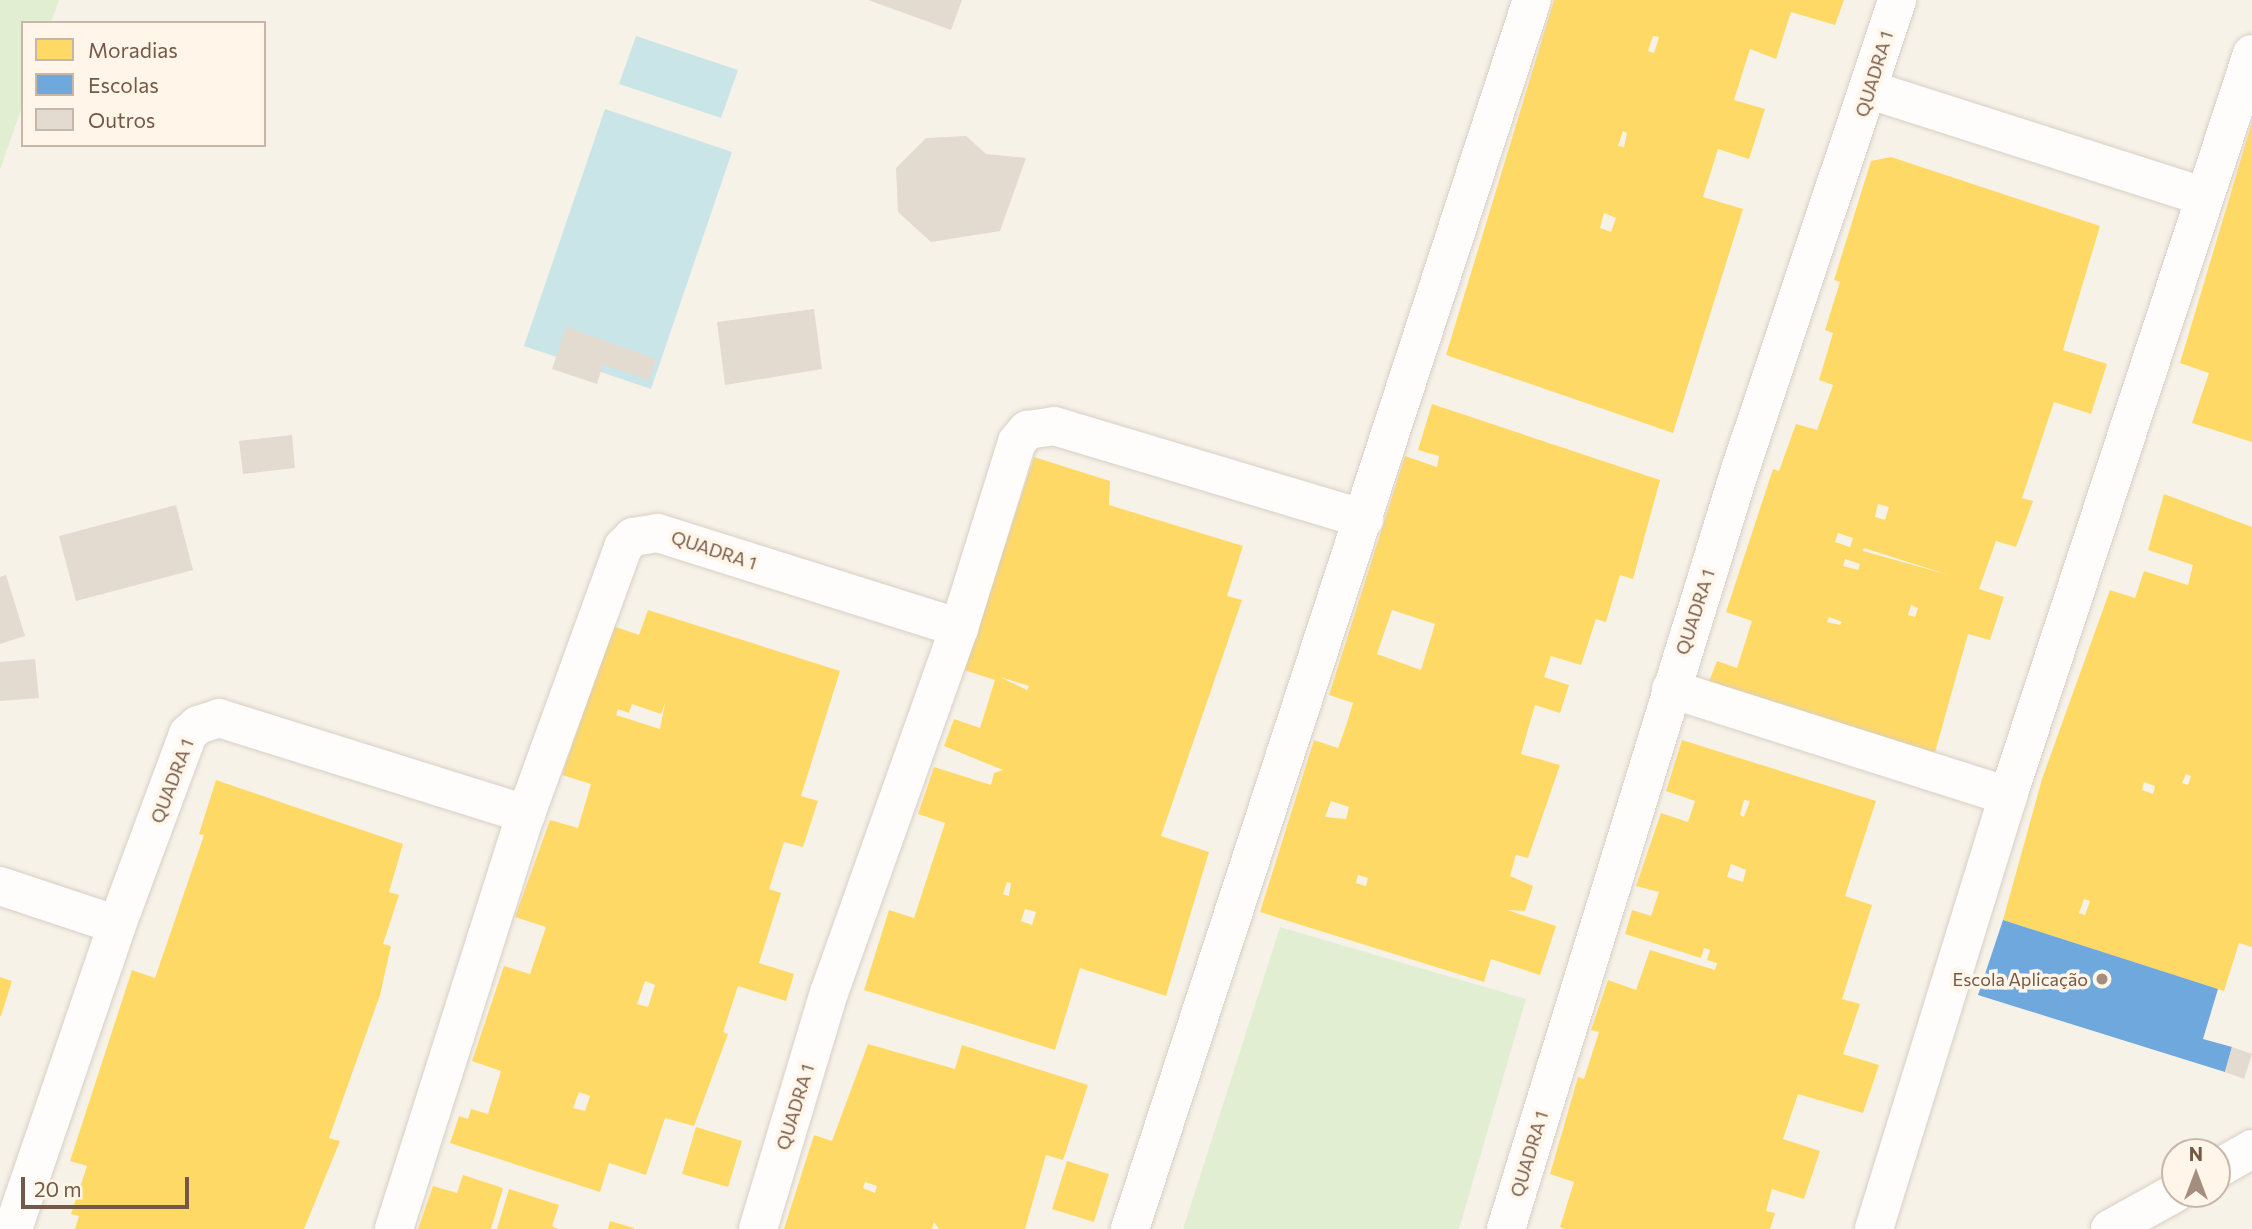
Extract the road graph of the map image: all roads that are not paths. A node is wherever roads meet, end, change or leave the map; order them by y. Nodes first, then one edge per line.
1 (1532, 0) edge
2 (1897, 0) edge
3 (2252, 54) edge
4 (1870, 90) junction
5 (2203, 196) junction
6 (1364, 519) junction
7 (959, 628) junction
8 (1671, 689) junction
9 (2008, 796) junction
10 (526, 814) junction
11 (0, 886) edge
12 (117, 925) junction
13 (2252, 1149) edge
14 (2231, 1161) edge
15 (2161, 1201) edge
16 (13, 1229) edge
17 (394, 1229) edge
18 (758, 1229) edge
19 (1130, 1229) edge
20 (1506, 1229) edge
21 (1874, 1229) edge
22 (2110, 1229) edge

1 - 6 street
2 - 4 street, QUADRA 1
3 - 5 street
4 - 5 street
4 - 8 street, QUADRA 1
5 - 9 street
6 - 7 street, QUADRA 1
6 - 19 street
7 - 10 street, QUADRA 1
7 - 18 street, QUADRA 1
8 - 9 street
8 - 20 street, QUADRA 1
9 - 21 street
10 - 12 street, QUADRA 1
10 - 17 street, QUADRA 1
11 - 12 street
12 - 16 street, QUADRA 1
13 - 14 street
15 - 22 street

